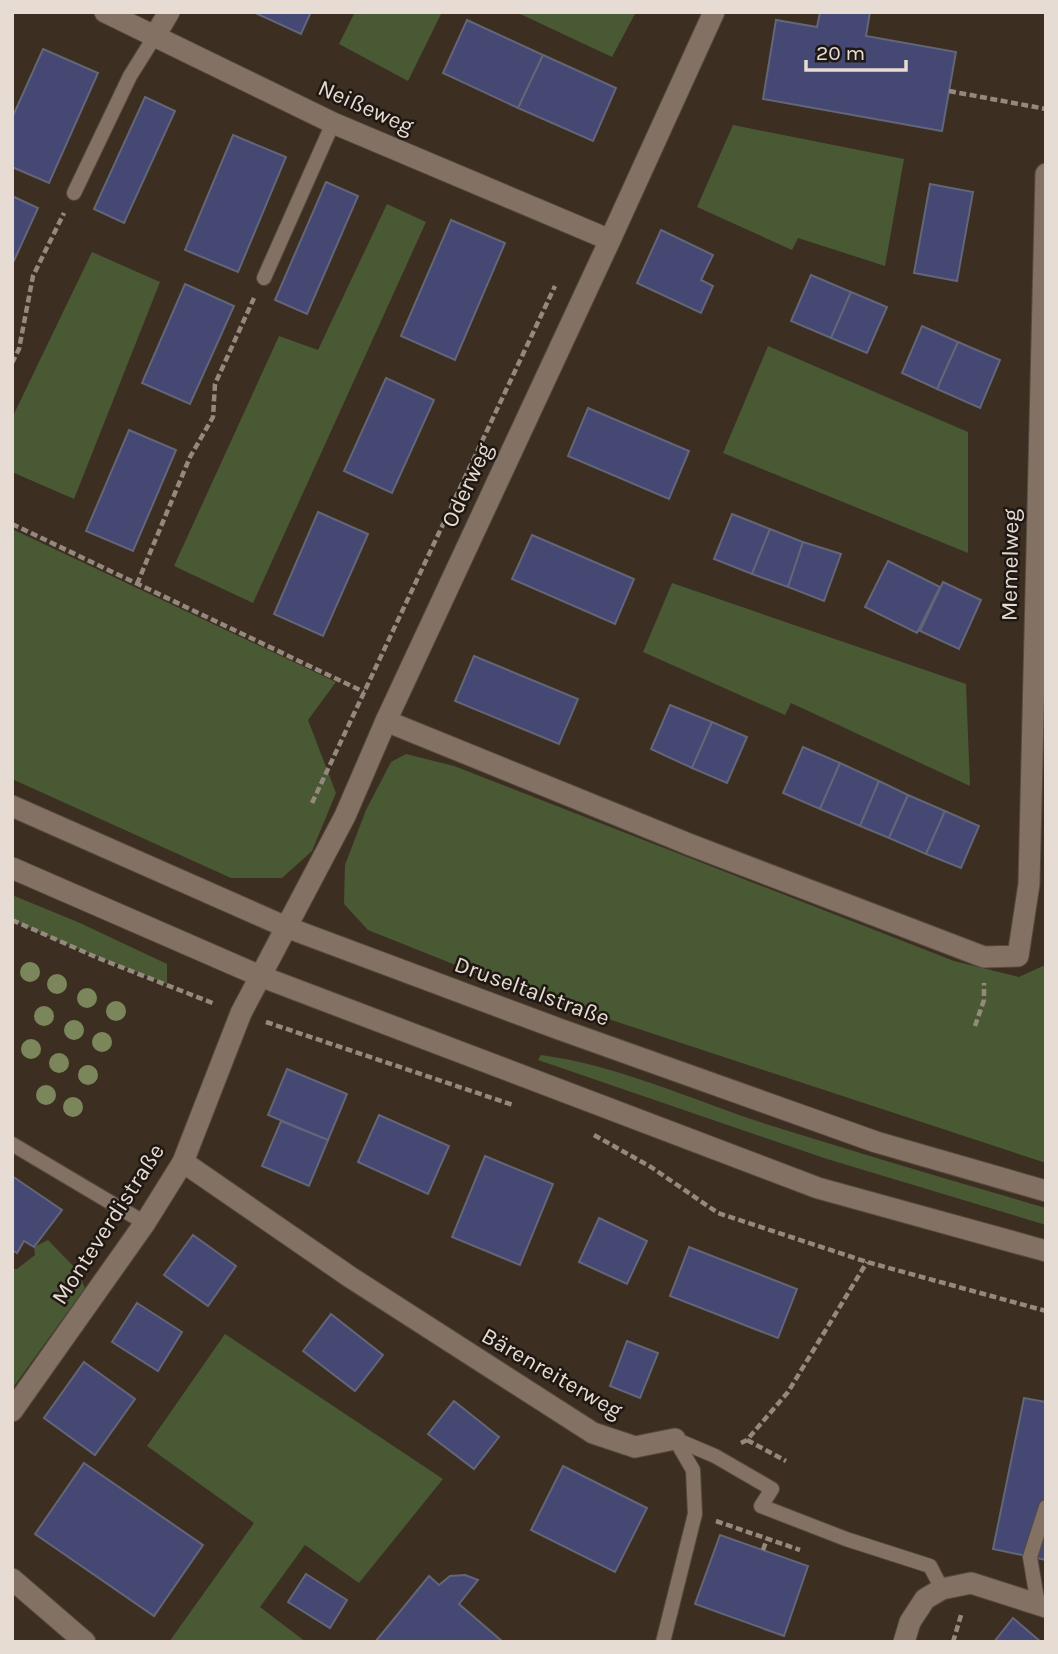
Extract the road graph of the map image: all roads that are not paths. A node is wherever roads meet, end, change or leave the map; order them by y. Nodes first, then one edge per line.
1 (104, 12) edge
2 (169, 12) edge
3 (714, 12) edge
4 (155, 36) junction
5 (333, 122) junction
6 (1046, 174) edge
7 (74, 193) road end
8 (610, 240) junction
9 (264, 278) road end
10 (386, 721) junction
11 (12, 806) edge
12 (12, 868) edge
13 (286, 928) junction
14 (260, 976) junction
15 (12, 1144) edge
16 (183, 1162) junction
17 (1046, 1191) edge
18 (145, 1223) junction
19 (1046, 1251) edge
20 (12, 1411) edge
21 (675, 1439) junction
22 (1046, 1507) edge
23 (12, 1579) edge
24 (942, 1589) junction
25 (1042, 1606) edge
26 (85, 1642) edge
27 (663, 1642) edge
28 (904, 1642) edge

1 - 4 street, Neißeweg
2 - 4 street
3 - 8 street, Oderweg
4 - 5 street, Neißeweg
4 - 7 lane
5 - 8 street, Neißeweg
5 - 9 lane
6 - 10 street, Memelweg
8 - 10 street, Oderweg
10 - 13 street, Oderweg
11 - 13 street, Druseltalstraße
12 - 14 street
13 - 14 street, Oderweg
13 - 17 street, Druseltalstraße
14 - 16 street, Monteverdistraße
14 - 19 street
15 - 18 lane
16 - 18 street, Monteverdistraße
16 - 21 street, Bärenreiterweg
18 - 20 street, Monteverdistraße
21 - 24 lane
21 - 27 lane
22 - 25 lane
23 - 26 street
24 - 25 street
24 - 28 street

